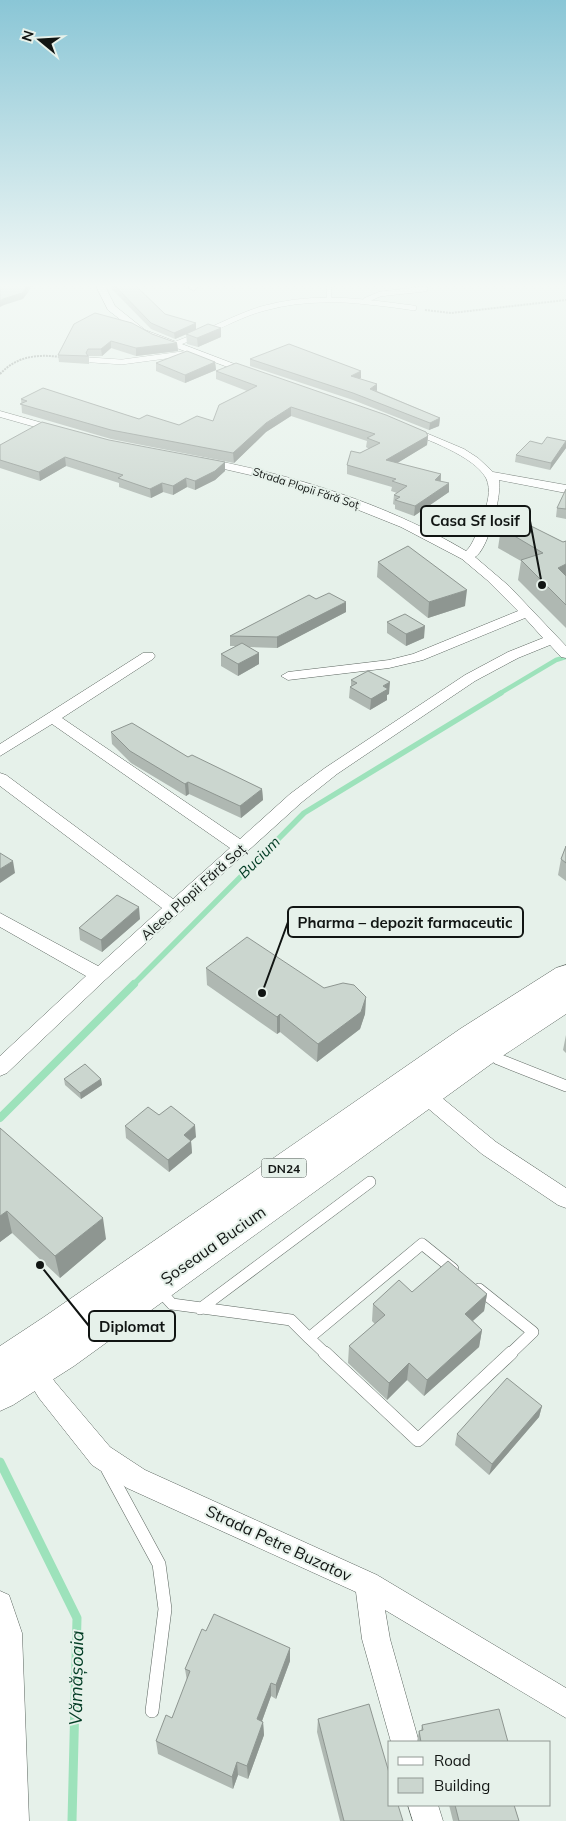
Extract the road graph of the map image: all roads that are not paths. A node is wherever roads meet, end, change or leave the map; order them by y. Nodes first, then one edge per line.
1 (243, 369) edge
2 (260, 375) edge
3 (0, 414) edge
4 (394, 422) edge
5 (69, 434) edge
6 (188, 458) edge
7 (492, 475) junction
8 (566, 489) edge
9 (466, 556) junction
10 (525, 613) junction
11 (560, 648) edge
12 (148, 656) dead end
13 (288, 676) dead end
14 (51, 717) junction
15 (0, 751) edge
16 (0, 778) edge
17 (242, 848) junction
18 (175, 909) junction
19 (0, 919) edge
20 (99, 975) junction
21 (566, 975) edge
22 (566, 998) edge
23 (479, 1044) junction
24 (0, 1068) edge
25 (566, 1086) edge
26 (416, 1088) junction
27 (370, 1182) dead end
28 (566, 1199) edge
29 (155, 1285) junction
30 (200, 1309) junction
31 (309, 1338) junction
32 (12, 1372) edge
33 (101, 1456) junction
34 (368, 1584) junction
35 (0, 1604) edge
36 (566, 1704) edge
37 (152, 1711) dead end
38 (405, 1741) edge
39 (423, 1806) edge
40 (14, 1821) edge
41 (428, 1821) edge

1 - 2 street
3 - 5 street
4 - 7 street
6 - 9 street, Strada Plopii Fără Soț
7 - 8 street
7 - 9 street
9 - 10 street, Strada Plopii Fără Soț
10 - 11 street, Strada Plopii Fără Soț
10 - 13 street
11 - 17 street, Aleea Plopii Fără Soț
12 - 14 street
14 - 15 street
14 - 17 street
16 - 18 street
17 - 18 street, Aleea Plopii Fără Soț
18 - 20 street, Aleea Plopii Fără Soț
19 - 20 street
20 - 24 street, Aleea Plopii Fără Soț
21 - 23 main road, Șoseaua Bucium / DN24
22 - 23 main road, Șoseaua Bucium / DN24
23 - 25 lane
23 - 26 main road, Șoseaua Bucium / DN24
26 - 28 street
26 - 29 main road, Șoseaua Bucium / DN24
26 - 32 main road, Șoseaua Bucium / DN24
27 - 30 lane
29 - 30 lane
29 - 32 main road, Șoseaua Bucium / DN24
30 - 31 lane
31 - 31 lane
32 - 33 street, Strada Petre Buzatov
33 - 34 street, Strada Petre Buzatov
33 - 37 lane
34 - 36 street, Strada Petre Buzatov
34 - 38 street
35 - 40 street
39 - 41 street

